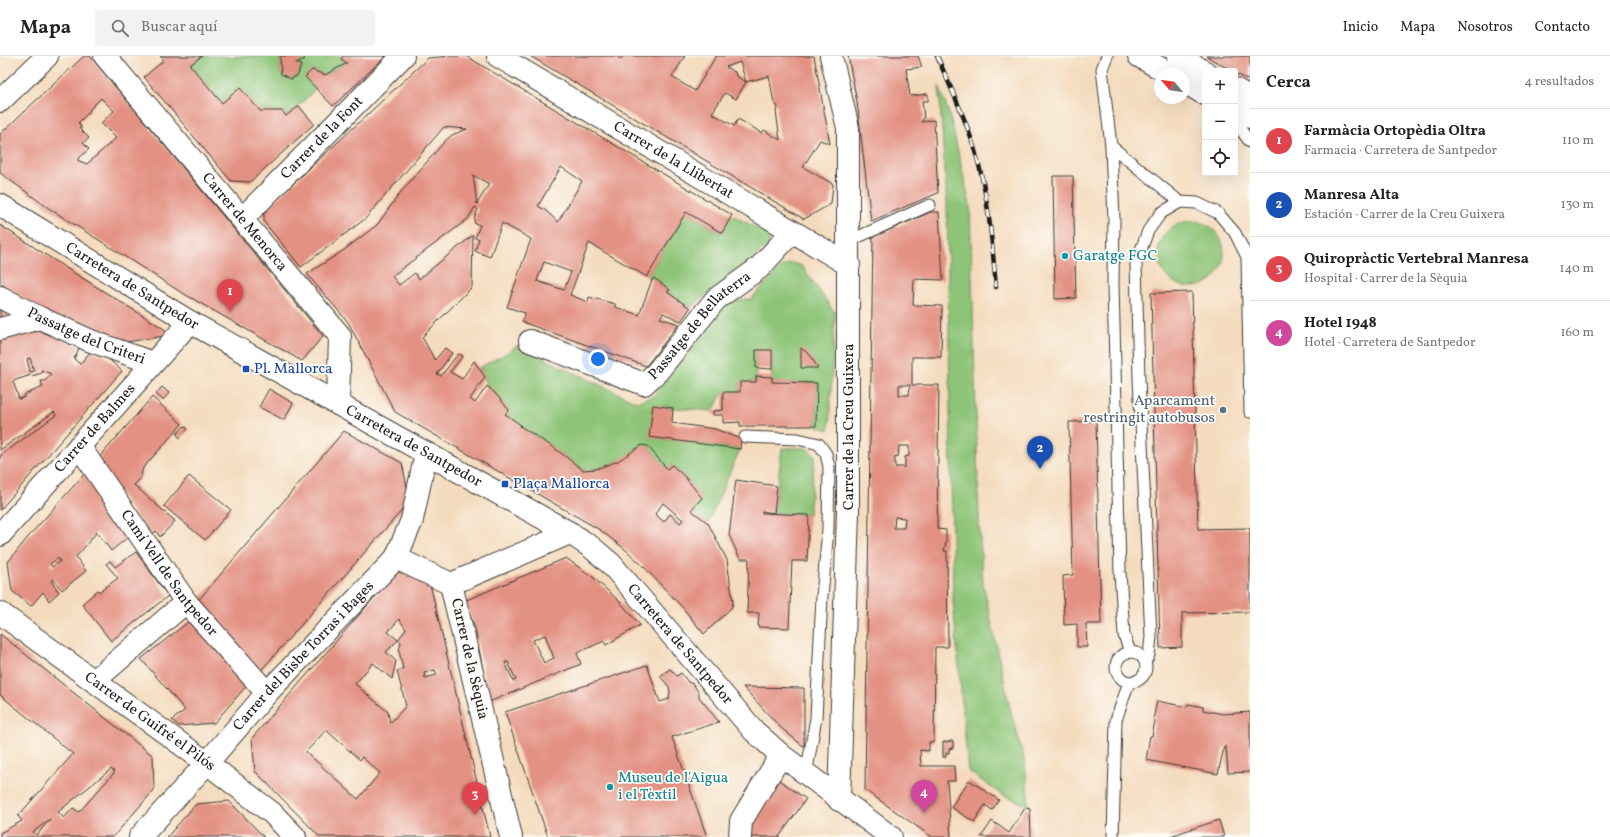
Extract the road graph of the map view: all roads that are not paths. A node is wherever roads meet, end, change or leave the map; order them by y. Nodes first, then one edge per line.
1 (47, 56) edge
2 (105, 56) edge
3 (403, 56) edge
4 (498, 56) edge
5 (831, 56) edge
6 (1107, 56) edge
7 (1139, 56) edge
8 (1178, 56) edge
9 (1160, 68) edge
10 (1202, 70) edge
11 (1190, 85) edge
12 (1238, 91) edge
13 (1202, 92) edge
14 (1250, 98) edge
15 (0, 101) edge
16 (1238, 111) edge
17 (1250, 117) edge
18 (1238, 126) edge
19 (1250, 142) edge
20 (1111, 146) junction
21 (1180, 202) junction
22 (930, 204) dead end
23 (0, 205) edge
24 (242, 219) junction
25 (792, 232) junction
26 (849, 241) junction
27 (849, 265) junction
28 (0, 297) edge
29 (40, 318) junction
30 (190, 322) junction
31 (0, 329) edge
32 (530, 341) dead end
33 (153, 363) junction
34 (338, 404) junction
35 (1250, 412) edge
36 (745, 437) dead end
37 (79, 446) junction
38 (426, 453) junction
39 (570, 533) junction
40 (0, 535) edge
41 (396, 558) junction
42 (451, 584) junction
43 (186, 602) junction
44 (0, 613) edge
45 (1130, 652) junction
46 (1145, 662) junction
47 (94, 681) junction
48 (1129, 682) junction
49 (267, 693) junction
50 (781, 755) junction
51 (207, 763) junction
52 (806, 775) junction
53 (839, 800) junction
54 (140, 837) edge
55 (295, 837) edge
56 (511, 837) edge
57 (740, 837) edge
58 (891, 837) edge
59 (1113, 837) edge

1 - 15 street
2 - 24 street, Carrer de Menorca
3 - 24 street, Carrer de la Font
4 - 25 street, Carrer de la Llibertat
5 - 26 street, Carrer de la Creu Guixera
6 - 20 lane
7 - 9 street
8 - 10 street
11 - 13 street
12 - 14 street
16 - 17 street
18 - 19 lane
20 - 21 lane
20 - 45 lane
21 - 35 lane
21 - 46 lane
22 - 26 lane
23 - 30 street, Carretera de Santpedor
24 - 34 street, Carrer de Menorca
25 - 27 street, Carrer de la Llibertat
25 - 32 street, Passatge de Bellaterra
26 - 27 street, Carrer de la Creu Guixera
27 - 53 street, Carrer de la Creu Guixera
28 - 29 street, Passatge del Criteri
29 - 31 street
29 - 33 street, Passatge del Criteri
30 - 33 street, Carrer de Balmes
30 - 34 street, Carretera de Santpedor
33 - 37 street, Carrer de Balmes
34 - 38 street, Carretera de Santpedor
36 - 52 lane
37 - 40 street, Carrer de Balmes
37 - 43 street, Camí Vell de Santpedor
38 - 39 street, Carretera de Santpedor
38 - 41 street, Carrer del Bisbe Torras i Bages
39 - 42 street, Carrer de la Sèquia
39 - 50 street, Carretera de Santpedor
41 - 42 street
41 - 49 street, Carrer del Bisbe Torras i Bages
42 - 56 street, Carrer de la Sèquia
43 - 47 street
43 - 49 street, Camí Vell de Santpedor
44 - 47 street, Carrer de Guifré el Pilós
45 - 46 lane
45 - 48 lane
46 - 48 lane
47 - 51 street, Carrer de Guifré el Pilós
48 - 59 lane
49 - 51 street, Carrer del Bisbe Torras i Bages
50 - 52 street, Carretera de Santpedor
50 - 57 street
51 - 54 street, Carrer del Bisbe Torras i Bages
51 - 55 street, Carrer de Guifré el Pilós
52 - 53 street, Carretera de Santpedor
53 - 58 street, Carretera de Santpedor

